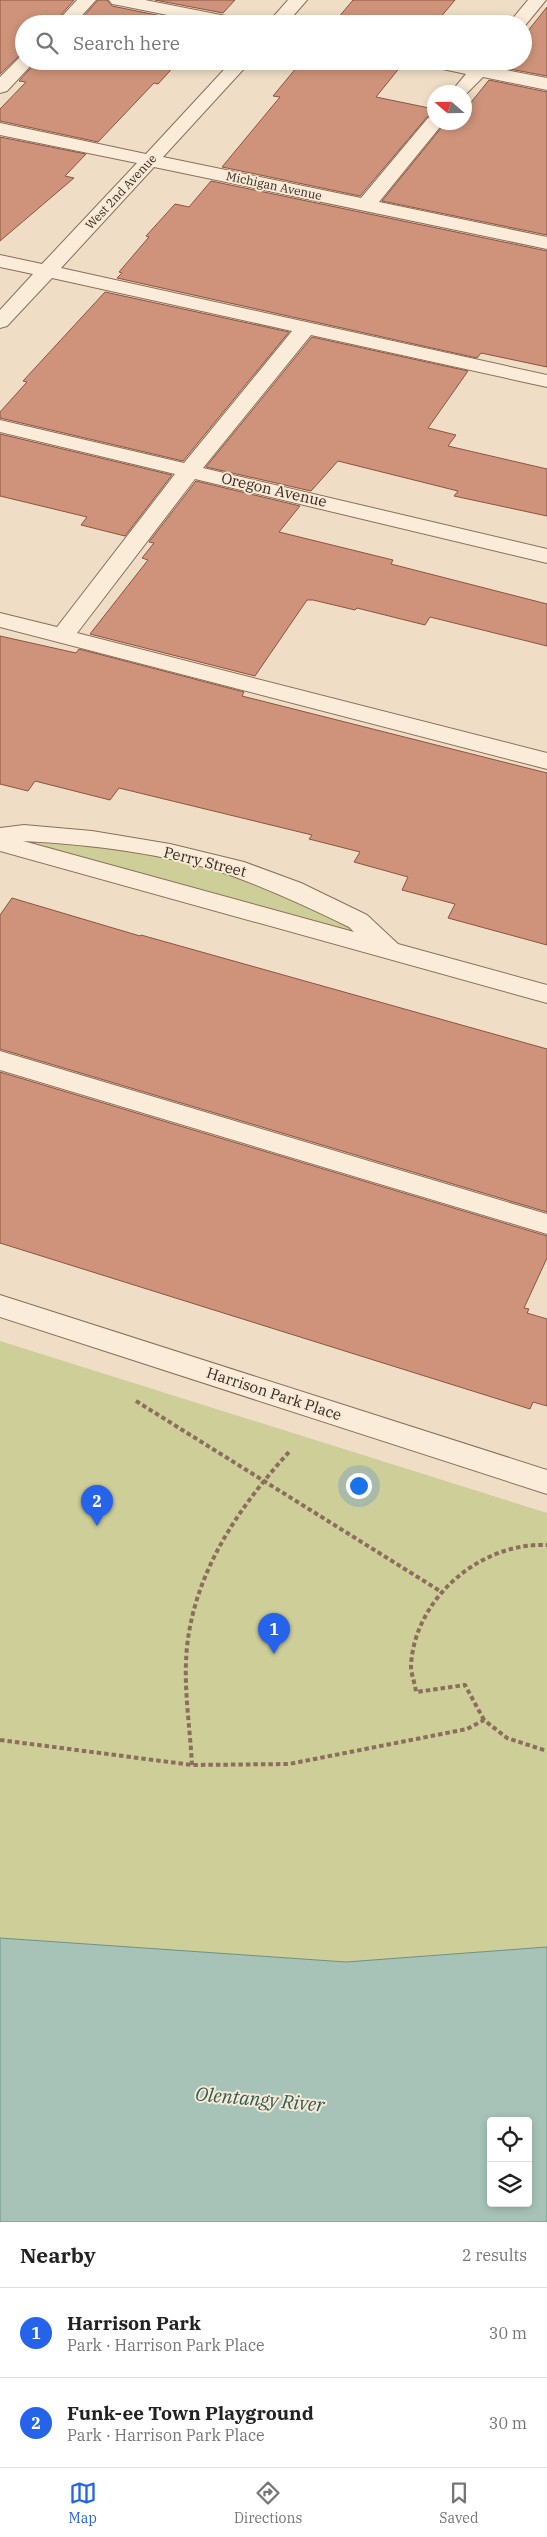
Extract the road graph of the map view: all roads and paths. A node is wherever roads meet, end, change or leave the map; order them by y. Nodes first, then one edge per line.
1 (87, 0) edge
2 (118, 0) edge
3 (298, 0) edge
4 (537, 0) edge
5 (73, 15) edge
6 (195, 15) edge
7 (284, 15) edge
8 (524, 15) edge
9 (17, 70) edge
10 (234, 70) edge
11 (479, 70) edge
12 (496, 70) edge
13 (547, 84) edge
14 (466, 85) edge
15 (0, 88) edge
16 (0, 129) edge
17 (428, 130) edge
18 (151, 160) junction
19 (366, 205) junction
20 (547, 243) edge
21 (0, 261) edge
22 (46, 272) junction
23 (0, 322) edge
24 (307, 327) junction
25 (547, 381) edge
26 (0, 426) edge
27 (190, 470) junction
28 (547, 556) edge
29 (0, 620) edge
30 (62, 636) junction
31 (547, 761) edge
32 (0, 835) edge
33 (0, 843) edge
34 (390, 950) junction
35 (547, 994) edge
36 (0, 1060) edge
37 (547, 1224) edge
38 (0, 1306) edge
39 (136, 1401) dead end
40 (289, 1452) dead end
41 (262, 1480) junction
42 (547, 1482) edge
43 (547, 1545) edge
44 (440, 1591) junction
45 (484, 1720) junction
46 (0, 1740) edge
47 (547, 1751) edge
48 (192, 1765) junction

1 - 5 street
2 - 6 street
3 - 7 street
4 - 8 street
9 - 15 street
10 - 18 street, West 2nd Avenue
11 - 14 street
12 - 13 street
16 - 18 street, Michigan Avenue
17 - 19 street
18 - 19 street, Michigan Avenue
18 - 22 street, West 2nd Avenue
19 - 20 street, Michigan Avenue
21 - 22 street
22 - 23 street, West 2nd Avenue
22 - 24 street
24 - 25 street
24 - 27 street
26 - 27 street, Oregon Avenue
27 - 28 street, Oregon Avenue
27 - 30 street
29 - 30 street
30 - 31 street
32 - 34 street, Perry Street
33 - 34 street, Perry Street
34 - 35 street, Perry Street
36 - 37 street
38 - 42 street, Harrison Park Place
39 - 41 path
40 - 41 path
41 - 44 path
41 - 48 path
43 - 44 path
44 - 45 path
45 - 47 path
45 - 48 path
46 - 48 path

